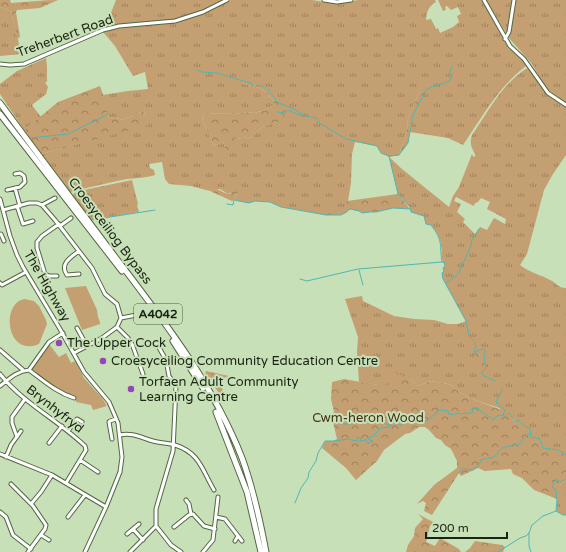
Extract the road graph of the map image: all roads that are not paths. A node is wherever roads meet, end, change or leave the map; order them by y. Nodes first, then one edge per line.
1 (227, 0) edge
2 (324, 0) edge
3 (351, 0) edge
4 (484, 0) edge
5 (514, 0) edge
6 (505, 39) junction
7 (1, 65) edge
8 (0, 103) edge
9 (566, 105) edge
10 (0, 114) edge
11 (15, 174) dead end
12 (15, 188) junction
13 (7, 190) dead end
14 (55, 198) dead end
15 (0, 202) edge
16 (19, 206) junction
17 (42, 206) junction
18 (3, 210) junction
19 (71, 218) dead end
20 (34, 222) dead end
21 (59, 225) junction
22 (1, 236) edge
23 (4, 241) dead end
24 (79, 251) junction
25 (26, 272) junction
26 (76, 273) dead end
27 (55, 275) dead end
28 (0, 283) edge
29 (142, 314) dead end
30 (121, 318) junction
31 (78, 328) dead end
32 (117, 328) junction
33 (63, 334) junction
34 (157, 344) dead end
35 (87, 346) junction
36 (0, 350) edge
37 (74, 353) junction
38 (23, 370) junction
39 (29, 370) junction
40 (0, 374) edge
41 (143, 374) dead end
42 (6, 381) junction
43 (0, 386) edge
44 (74, 398) dead end
45 (25, 399) junction
46 (116, 419) junction
47 (82, 422) dead end
48 (62, 426) junction
49 (21, 431) dead end
50 (68, 431) junction
51 (120, 435) junction
52 (17, 437) junction
53 (112, 439) dead end
54 (49, 443) dead end
55 (173, 445) junction
56 (0, 454) edge
57 (6, 457) junction
58 (80, 460) junction
59 (98, 472) dead end
60 (52, 475) junction
61 (66, 483) junction
62 (11, 484) dead end
63 (214, 490) dead end
64 (85, 495) junction
65 (218, 497) dead end
66 (186, 500) dead end
67 (31, 504) junction
68 (106, 507) junction
69 (0, 512) edge
70 (191, 514) junction
71 (68, 517) dead end
72 (216, 517) junction
73 (139, 524) dead end
74 (156, 526) junction
75 (174, 527) dead end
76 (133, 529) junction
77 (215, 529) junction
78 (127, 534) dead end
79 (41, 535) junction
80 (238, 536) junction
81 (49, 540) dead end
82 (143, 540) junction
83 (235, 541) dead end
84 (242, 541) dead end
85 (30, 550) edge
86 (85, 552) edge
87 (130, 552) edge
88 (181, 552) edge
89 (203, 552) edge
90 (261, 552) edge
91 (266, 552) edge

1 - 7 street, Treherbert Road
2 - 3 street
4 - 6 street
5 - 6 street
6 - 9 street
8 - 91 highway, Croesyceiliog Bypass / A4042
10 - 90 highway, Croesyceiliog Bypass / A4042
11 - 12 street
12 - 13 street
12 - 16 street
14 - 17 street
15 - 18 street, The Highway
16 - 17 street
16 - 18 street
16 - 20 street
17 - 21 street
18 - 25 street, The Highway
19 - 21 street
21 - 24 street
21 - 27 street
22 - 23 street
24 - 26 street
24 - 30 street
25 - 28 street
25 - 33 street, The Highway
29 - 30 street
30 - 32 street
31 - 35 street
32 - 35 street
32 - 41 street
33 - 37 street, The Highway
33 - 39 street
34 - 55 street
35 - 37 street
36 - 38 street
37 - 46 street, The Highway
38 - 39 street
38 - 42 street
39 - 44 street
40 - 42 street, Brynhyfryd
42 - 43 street
42 - 45 street, Brynhyfryd
45 - 48 street, Brynhyfryd
45 - 52 street
46 - 51 street, The Highway
46 - 53 street
47 - 50 street
48 - 50 street, Brynhyfryd
48 - 54 street
49 - 52 street
50 - 58 street, Brynhyfryd
51 - 55 street
51 - 68 street, The Highway
52 - 57 street
55 - 63 street
55 - 74 street
56 - 57 street
57 - 60 street
58 - 59 street
58 - 61 street, Brynhyfryd
60 - 61 street
60 - 67 street
61 - 64 street
62 - 67 street
64 - 68 street
64 - 71 street
65 - 72 street
66 - 70 street
67 - 79 street
68 - 86 street, The Highway
69 - 85 street
70 - 75 street
70 - 77 street
72 - 77 street
72 - 80 street
73 - 76 street
74 - 82 street
74 - 88 street
76 - 78 street
76 - 82 street
77 - 89 street
79 - 81 street
79 - 85 street
80 - 83 street
80 - 84 street
82 - 87 street

